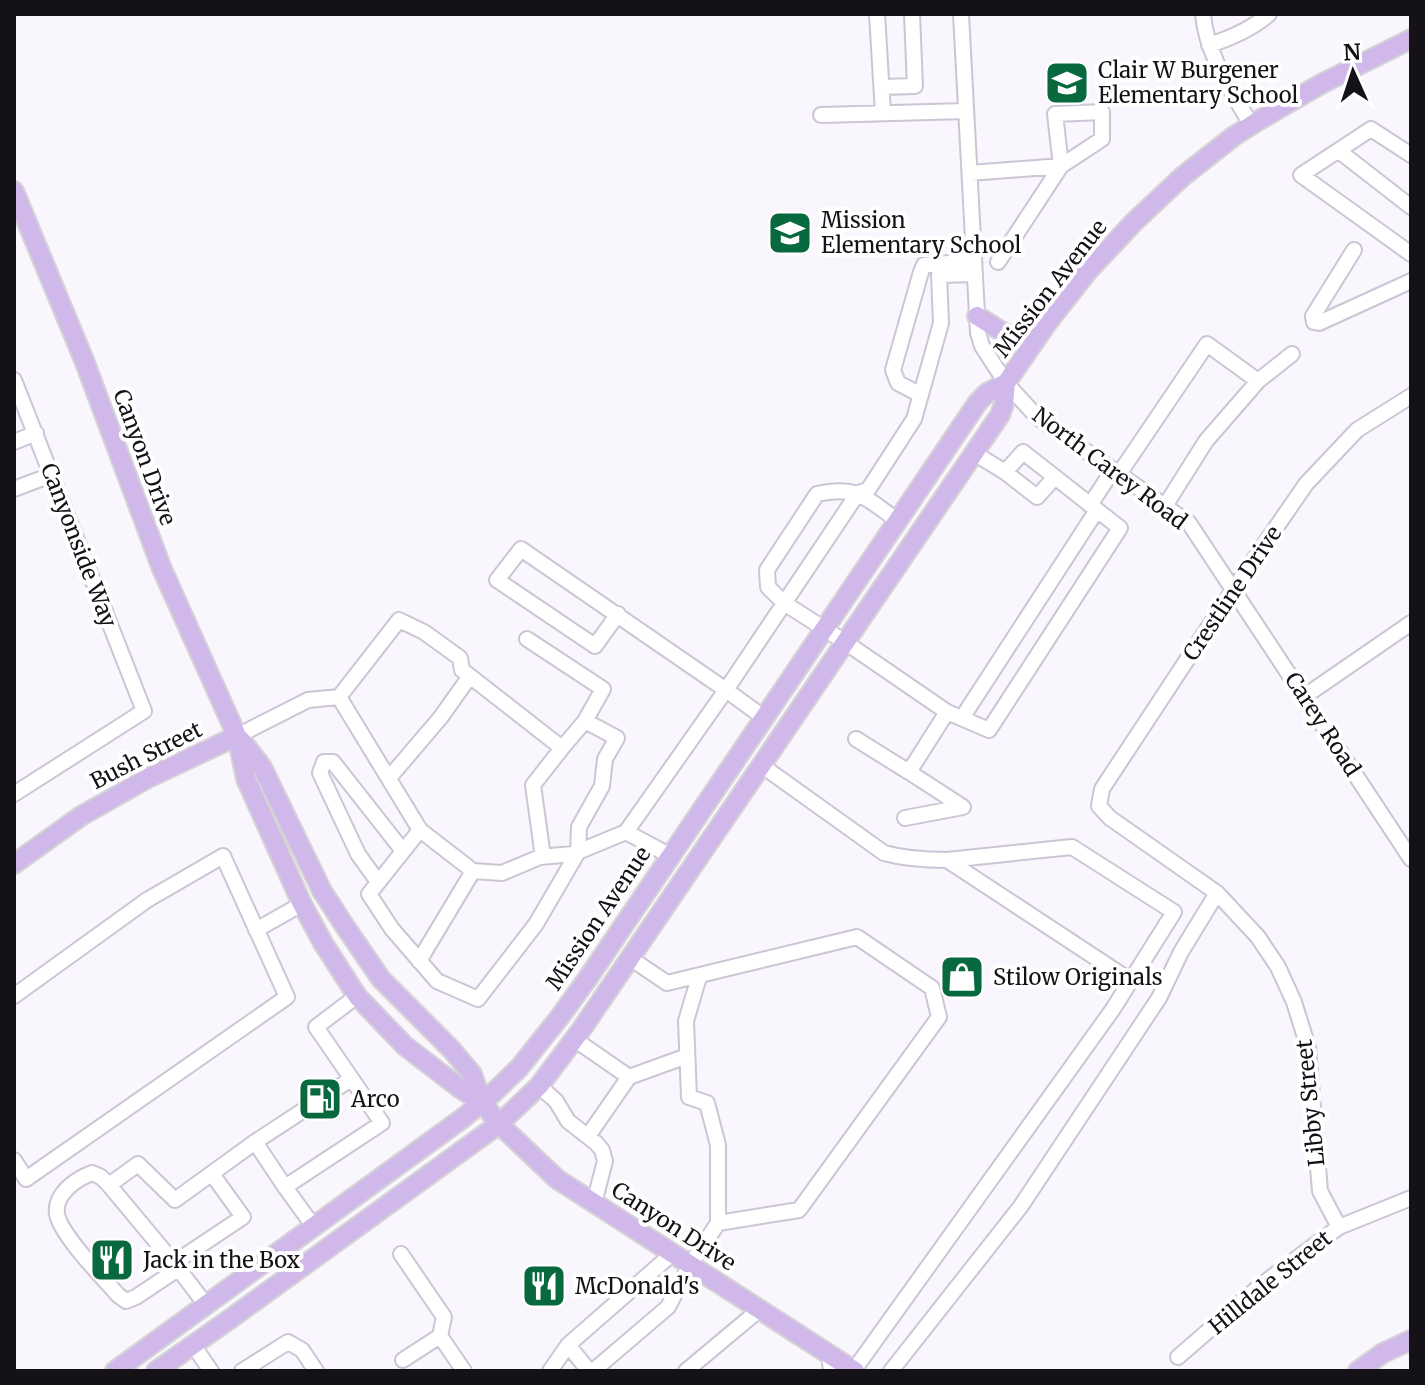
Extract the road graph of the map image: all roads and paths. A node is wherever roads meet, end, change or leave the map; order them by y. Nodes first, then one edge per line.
1 (877, 14) edge
2 (912, 14) edge
3 (961, 14) edge
4 (1203, 14) edge
5 (1269, 14) edge
6 (1411, 39) edge
7 (1209, 45) junction
8 (882, 87) junction
9 (966, 111) junction
10 (883, 113) junction
11 (821, 115) dead end
12 (1251, 125) junction
13 (1339, 151) junction
14 (1411, 155) edge
15 (1061, 166) junction
16 (970, 173) junction
17 (15, 195) edge
18 (1411, 207) edge
19 (22, 231) edge
20 (1354, 250) dead end
21 (1411, 254) edge
22 (998, 262) dead end
23 (974, 268) junction
24 (921, 272) junction
25 (939, 275) junction
26 (1411, 281) edge
27 (977, 316) junction
28 (1036, 339) junction
29 (1292, 354) dead end
30 (14, 380) edge
31 (1258, 381) junction
32 (1006, 383) junction
33 (921, 395) junction
34 (1411, 396) edge
35 (36, 433) junction
36 (14, 442) edge
37 (974, 453) junction
38 (1005, 472) junction
39 (1116, 472) junction
40 (51, 475) junction
41 (1055, 477) junction
42 (14, 489) edge
43 (858, 493) junction
44 (1165, 506) junction
45 (1094, 507) junction
46 (897, 520) junction
47 (1233, 590) junction
48 (784, 603) junction
49 (618, 614) junction
50 (1411, 623) edge
51 (823, 629) junction
52 (527, 639) dead end
53 (845, 642) junction
54 (470, 676) junction
55 (726, 690) junction
56 (1305, 696) junction
57 (339, 697) junction
58 (954, 715) junction
59 (763, 717) junction
60 (585, 721) junction
61 (237, 736) junction
62 (856, 739) dead end
63 (562, 748) junction
64 (761, 765) junction
65 (909, 772) junction
66 (389, 778) junction
67 (14, 794) edge
68 (905, 818) dead end
69 (1110, 818) joint
70 (420, 830) junction
71 (626, 832) junction
72 (403, 851) junction
73 (578, 852) junction
74 (669, 855) junction
75 (543, 857) junction
76 (1411, 859) edge
77 (947, 860) junction
78 (14, 864) edge
79 (473, 871) junction
80 (378, 882) junction
81 (1217, 893) junction
82 (302, 904) junction
83 (256, 930) junction
84 (630, 958) junction
85 (419, 961) junction
86 (699, 977) junction
87 (1131, 981) junction
88 (14, 996) edge
89 (357, 996) junction
90 (574, 1039) junction
91 (687, 1056) junction
92 (629, 1077) junction
93 (351, 1079) junction
94 (539, 1086) junction
95 (482, 1102) junction
96 (499, 1124) junction
97 (588, 1136) junction
98 (255, 1142) junction
99 (14, 1160) edge
100 (212, 1174) junction
101 (109, 1185) junction
102 (285, 1187) junction
103 (1411, 1198) edge
104 (594, 1203) junction
105 (718, 1223) junction
106 (314, 1227) junction
107 (1339, 1227) junction
108 (283, 1250) junction
109 (401, 1254) dead end
110 (672, 1254) junction
111 (690, 1265) junction
112 (176, 1266) junction
113 (206, 1305) junction
114 (759, 1310) junction
115 (440, 1336) junction
116 (1411, 1340) edge
117 (193, 1345) junction
118 (568, 1345) junction
119 (1178, 1357) dead end
120 (403, 1360) dead end
121 (830, 1363) edge
122 (248, 1370) edge
123 (115, 1371) edge
124 (156, 1371) edge
125 (211, 1371) edge
126 (316, 1371) edge
127 (464, 1371) edge
128 (550, 1371) edge
129 (591, 1371) edge
130 (686, 1371) edge
131 (855, 1371) edge
132 (891, 1371) edge
133 (1358, 1371) edge

1 - 8 street
2 - 8 street
3 - 9 street, North Carey Road
4 - 7 street
5 - 7 street
6 - 12 main road, Mission Avenue
7 - 12 street
8 - 10 street
9 - 10 street
9 - 16 street, North Carey Road
10 - 11 street
12 - 28 main road, Mission Avenue
13 - 14 street
13 - 18 street
13 - 21 street
15 - 15 street
15 - 16 street
15 - 22 street
16 - 23 street, North Carey Road
17 - 19 main road, Canyon Drive
19 - 61 main road, Canyon Drive
20 - 26 street
23 - 24 street
23 - 25 street
23 - 27 street, North Carey Road
24 - 25 street
24 - 33 street
25 - 33 street
27 - 28 main road
27 - 32 street, North Carey Road
28 - 32 main road, Mission Avenue
29 - 31 street
30 - 35 street, Canyonside Way
31 - 39 street
31 - 44 street
32 - 37 main road, Mission Avenue
32 - 39 street, North Carey Road
32 - 46 main road, Mission Avenue
33 - 43 street
34 - 47 street, Crestline Drive
35 - 36 street
35 - 40 street, Canyonside Way
37 - 38 street
37 - 53 main road, Mission Avenue
38 - 41 street
38 - 41 street
39 - 44 street, North Carey Road
39 - 45 street
40 - 42 street
40 - 67 street, Canyonside Way
41 - 45 street
43 - 46 street
43 - 48 street
43 - 48 street
44 - 47 street, North Carey Road
45 - 58 street
45 - 58 street
46 - 51 main road, Mission Avenue
47 - 56 street, Carey Road
47 - 69 street, Crestline Drive
48 - 51 street
48 - 55 street
49 - 49 street
49 - 55 street
50 - 56 street
51 - 53 street
51 - 59 main road, Mission Avenue
52 - 60 street
53 - 58 street
53 - 64 main road, Mission Avenue
54 - 57 street
54 - 63 street
54 - 66 street
55 - 59 street
55 - 71 street
56 - 76 street, Carey Road
57 - 61 street, Bush Street
57 - 66 street
58 - 65 street
59 - 74 main road, Mission Avenue
60 - 63 street
60 - 73 street
61 - 78 main road, Bush Street
61 - 82 main road, Canyon Drive
61 - 95 main road, Canyon Drive
62 - 65 street
63 - 75 street
64 - 77 street
64 - 84 main road, Mission Avenue
65 - 68 street
66 - 70 street
69 - 81 street, Libby Street
70 - 72 street
70 - 79 street
71 - 73 street
71 - 74 street
72 - 80 street
72 - 80 street
73 - 75 street
73 - 85 street
74 - 95 main road, Mission Avenue
75 - 79 street
77 - 87 street
77 - 87 street
79 - 85 street
80 - 85 street
81 - 107 street, Libby Street
81 - 132 street
82 - 83 street
82 - 89 main road, Canyon Drive
83 - 88 street
83 - 99 street
84 - 86 street
84 - 90 main road, Mission Avenue
86 - 91 street
86 - 105 street
87 - 131 street
89 - 93 street
89 - 95 main road, Canyon Drive
90 - 92 street
90 - 94 main road, Mission Avenue
91 - 92 street
91 - 105 street
92 - 97 street
93 - 98 street
93 - 102 street
94 - 96 main road, Mission Avenue
94 - 97 street
95 - 96 main road, Canyon Drive
95 - 106 main road, Mission Avenue
96 - 104 main road, Canyon Drive
96 - 117 main road, Mission Avenue
97 - 104 street
98 - 100 street
98 - 102 street
100 - 101 street
100 - 112 street
101 - 112 street
101 - 112 street
102 - 106 street
103 - 107 street, Hilldale Street
104 - 110 main road, Canyon Drive
105 - 111 street
106 - 108 main road, Mission Avenue
107 - 119 street, Hilldale Street
108 - 113 main road, Mission Avenue
108 - 117 main road
109 - 115 street
110 - 111 main road, Canyon Drive
110 - 118 street
111 - 114 main road, Canyon Drive
111 - 129 street
112 - 113 street
113 - 123 main road, Mission Avenue
114 - 121 main road, Canyon Drive
114 - 130 street
115 - 120 street
115 - 127 street
116 - 133 main road
117 - 124 main road, Mission Avenue
117 - 125 street
118 - 128 street
118 - 129 street
121 - 131 main road, Canyon Drive
122 - 126 street

